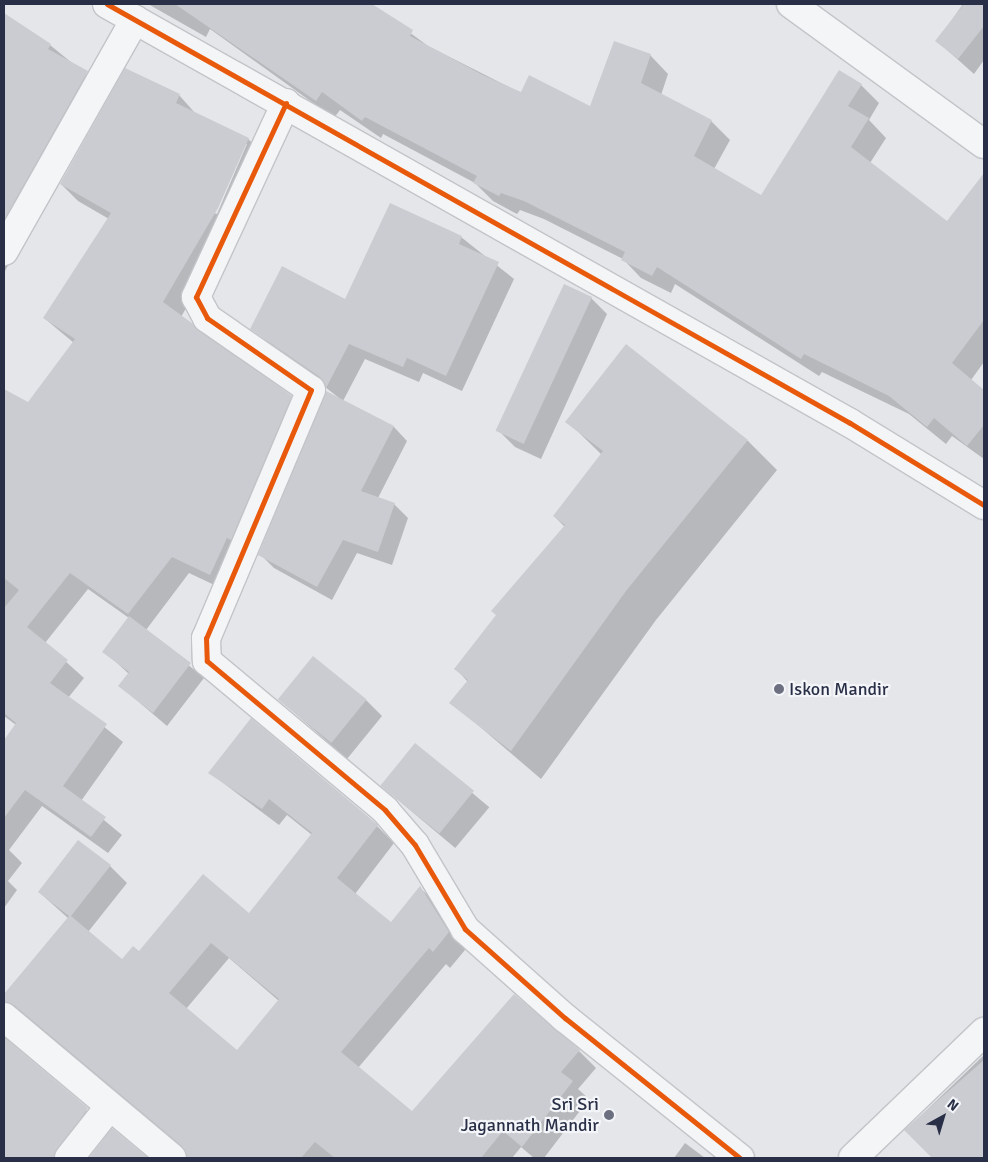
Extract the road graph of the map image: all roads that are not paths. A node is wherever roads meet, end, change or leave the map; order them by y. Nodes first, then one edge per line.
1 (107, 4) edge
2 (791, 4) edge
3 (135, 19) junction
4 (286, 103) junction
5 (984, 144) edge
6 (4, 251) edge
7 (984, 505) edge
8 (4, 1017) edge
9 (984, 1032) edge
10 (110, 1106) junction
11 (69, 1158) edge
12 (172, 1158) edge
13 (740, 1158) edge
14 (854, 1158) edge

1 - 3 street
2 - 5 street
3 - 4 street
3 - 6 street
4 - 7 street
4 - 13 street
8 - 10 street
9 - 14 street
10 - 11 street
10 - 12 street

